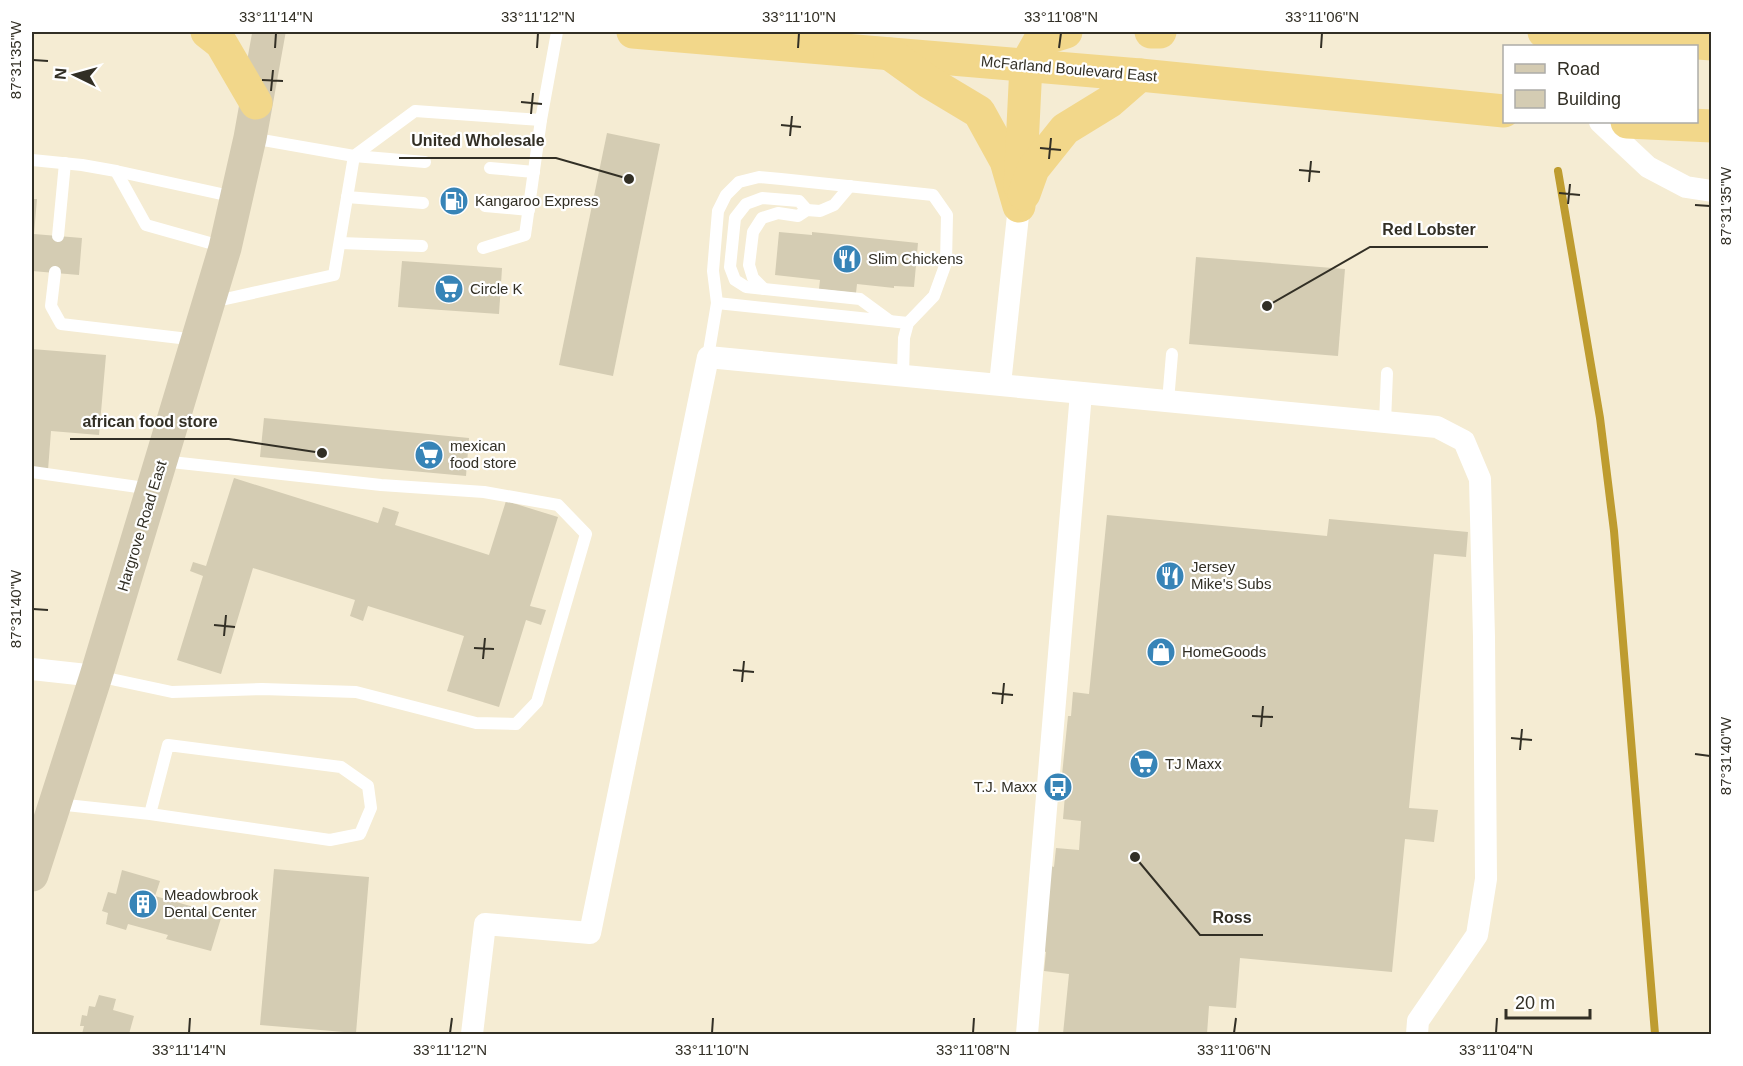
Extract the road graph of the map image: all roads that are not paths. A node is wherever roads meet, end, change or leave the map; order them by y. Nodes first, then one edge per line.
1 (207, 32) edge
2 (269, 32) edge
3 (556, 32) edge
4 (633, 32) edge
5 (1066, 32) edge
6 (1151, 32) edge
7 (1160, 32) edge
8 (1544, 32) edge
9 (1712, 44) edge
10 (890, 54) junction
11 (1026, 65) junction
12 (1140, 75) junction
13 (256, 103) junction
14 (1503, 111) edge
15 (541, 120) junction
16 (1601, 123) edge
17 (1648, 123) edge
18 (1712, 126) edge
19 (250, 138) junction
20 (354, 156) junction
21 (32, 160) edge
22 (425, 162) dead end
23 (65, 163) junction
24 (490, 168) dead end
25 (116, 171) junction
26 (534, 172) junction
27 (850, 186) junction
28 (1712, 191) edge
29 (347, 197) junction
30 (236, 198) junction
31 (423, 203) dead end
32 (485, 206) dead end
33 (1019, 206) junction
34 (529, 210) junction
35 (807, 210) junction
36 (58, 236) dead end
37 (340, 243) junction
38 (422, 246) dead end
39 (225, 248) junction
40 (483, 248) dead end
41 (55, 272) dead end
42 (764, 289) junction
43 (208, 303) junction
44 (717, 303) junction
45 (890, 321) junction
46 (908, 323) junction
47 (197, 340) junction
48 (1172, 354) dead end
49 (708, 357) junction
50 (1387, 373) dead end
51 (903, 375) junction
52 (1000, 384) junction
53 (1080, 393) junction
54 (1168, 402) junction
55 (1385, 422) junction
56 (32, 472) edge
57 (158, 475) junction
58 (32, 669) edge
59 (96, 676) junction
60 (55, 804) junction
61 (150, 814) junction
62 (32, 875) edge
63 (472, 1035) edge
64 (1027, 1035) edge
65 (1417, 1035) edge

1 - 13 highway
2 - 13 main road, Hargrove Road East
3 - 15 lane
4 - 10 highway, McFarland Boulevard East
5 - 11 highway
6 - 7 highway
8 - 9 highway
10 - 11 highway, McFarland Boulevard East
10 - 33 highway
11 - 12 highway, McFarland Boulevard East
11 - 33 highway
12 - 14 highway, McFarland Boulevard East
12 - 33 highway
13 - 19 main road, Hargrove Road East
15 - 20 lane
15 - 26 lane
16 - 28 street
17 - 18 highway
19 - 20 lane
19 - 30 main road, Hargrove Road East
20 - 22 lane
20 - 29 lane
21 - 23 lane
23 - 25 lane
23 - 36 lane
24 - 26 lane
25 - 30 lane
25 - 39 lane
26 - 34 lane
27 - 35 lane
27 - 44 lane
27 - 46 lane
29 - 31 lane
29 - 37 lane
30 - 39 main road, Hargrove Road East
32 - 34 lane
33 - 52 street
34 - 40 lane
35 - 42 lane
35 - 42 lane
37 - 38 lane
37 - 43 lane
39 - 43 main road, Hargrove Road East
41 - 47 lane
42 - 45 lane
43 - 47 main road, Hargrove Road East
44 - 45 lane
44 - 49 lane
45 - 46 lane
46 - 51 lane
47 - 57 main road, Hargrove Road East
48 - 54 lane
49 - 51 street
49 - 63 street
50 - 55 lane
51 - 52 street
52 - 53 street
53 - 54 street
53 - 64 street
54 - 55 street
55 - 65 street
56 - 57 lane
57 - 59 main road, Hargrove Road East
57 - 59 lane
58 - 59 street
59 - 60 main road, Hargrove Road East
60 - 61 lane
60 - 62 main road, Hargrove Road East
61 - 61 lane

